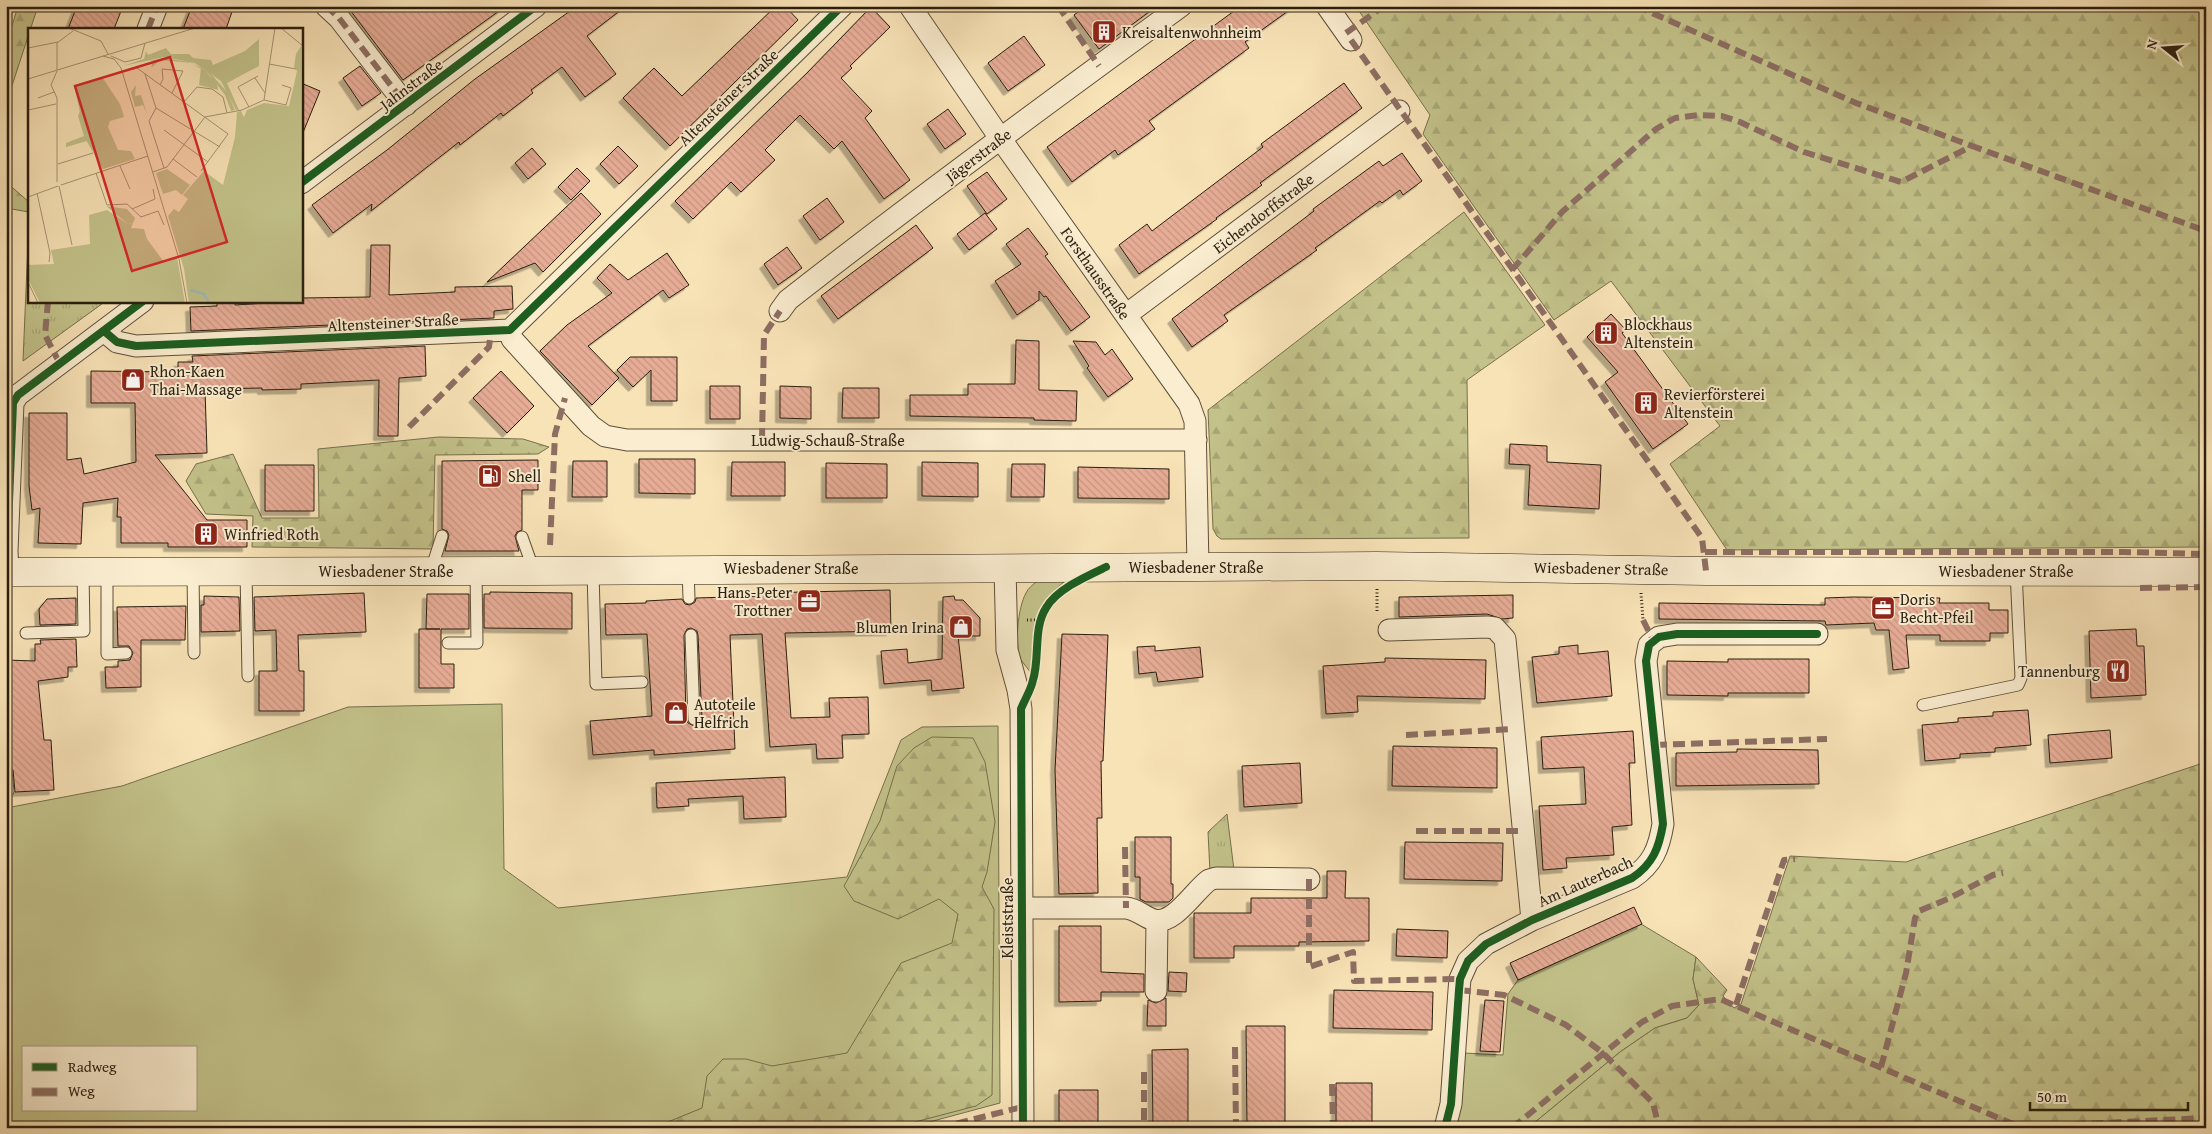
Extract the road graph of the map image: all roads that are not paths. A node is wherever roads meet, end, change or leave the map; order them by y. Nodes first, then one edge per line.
1 (156, 6) edge
2 (326, 6) edge
3 (536, 6) edge
4 (842, 6) edge
5 (910, 6) edge
6 (1181, 6) edge
7 (1327, 6) edge
8 (148, 28) edge
9 (1351, 40) dead end
10 (406, 105) junction
11 (1400, 111) dead end
12 (1000, 138) junction
13 (302, 182) edge
14 (142, 302) edge
15 (780, 311) dead end
16 (1126, 315) junction
17 (510, 330) junction
18 (104, 331) junction
19 (1196, 440) junction
20 (442, 536) dead end
21 (522, 537) dead end
22 (1198, 566) junction
23 (1005, 567) junction
24 (688, 569) junction
25 (95, 571) junction
26 (193, 571) junction
27 (246, 571) junction
28 (430, 571) junction
29 (476, 571) junction
30 (534, 571) junction
31 (593, 571) junction
32 (2016, 571) junction
33 (7, 572) edge
34 (2206, 572) edge
35 (689, 598) dead end
36 (1383, 621) road end
37 (26, 633) dead end
38 (1816, 634) dead end
39 (691, 635) dead end
40 (448, 643) dead end
41 (126, 653) dead end
42 (194, 653) dead end
43 (248, 676) dead end
44 (642, 682) dead end
45 (1923, 706) dead end
46 (694, 719) dead end
47 (6, 771) edge
48 (8, 792) dead end
49 (1309, 879) dead end
50 (1021, 908) junction
51 (1532, 920) junction
52 (1157, 921) junction
53 (1156, 990) dead end
54 (1023, 1128) edge
55 (1445, 1128) edge

1 - 8 street
2 - 10 street
3 - 10 street, Jahnstraße
4 - 17 street, Altensteiner Straße
5 - 12 street, Forsthausstraße
6 - 12 street, Jägerstraße
7 - 9 street
10 - 13 street, Jahnstraße
11 - 16 street, Eichendorffstraße
12 - 15 street, Jägerstraße
12 - 16 street, Forsthausstraße
14 - 18 street
16 - 19 street, Forsthausstraße
17 - 18 street, Altensteiner Straße
17 - 19 street, Ludwig-Schauß-Straße
18 - 33 street
19 - 22 street, Forsthausstraße
20 - 28 lane
21 - 30 lane
22 - 23 main road, Wiesbadener Straße
22 - 32 main road, Wiesbadener Straße
23 - 24 main road, Wiesbadener Straße
23 - 50 street, Kleiststraße
24 - 31 main road, Wiesbadener Straße
24 - 35 lane
25 - 26 main road, Wiesbadener Straße
25 - 33 main road, Wiesbadener Straße
25 - 37 lane
25 - 41 lane
26 - 27 main road, Wiesbadener Straße
26 - 42 lane
27 - 28 main road, Wiesbadener Straße
27 - 43 lane
28 - 29 main road, Wiesbadener Straße
29 - 30 main road, Wiesbadener Straße
29 - 40 lane
30 - 31 main road, Wiesbadener Straße
31 - 44 lane
32 - 34 main road, Wiesbadener Straße
32 - 45 lane
36 - 51 street, Am Lauterbach
38 - 51 street, Am Lauterbach
39 - 46 lane
47 - 48 lane
49 - 52 street
50 - 52 street
50 - 54 street, Kleiststraße
51 - 55 street, Am Lauterbach
52 - 53 street

